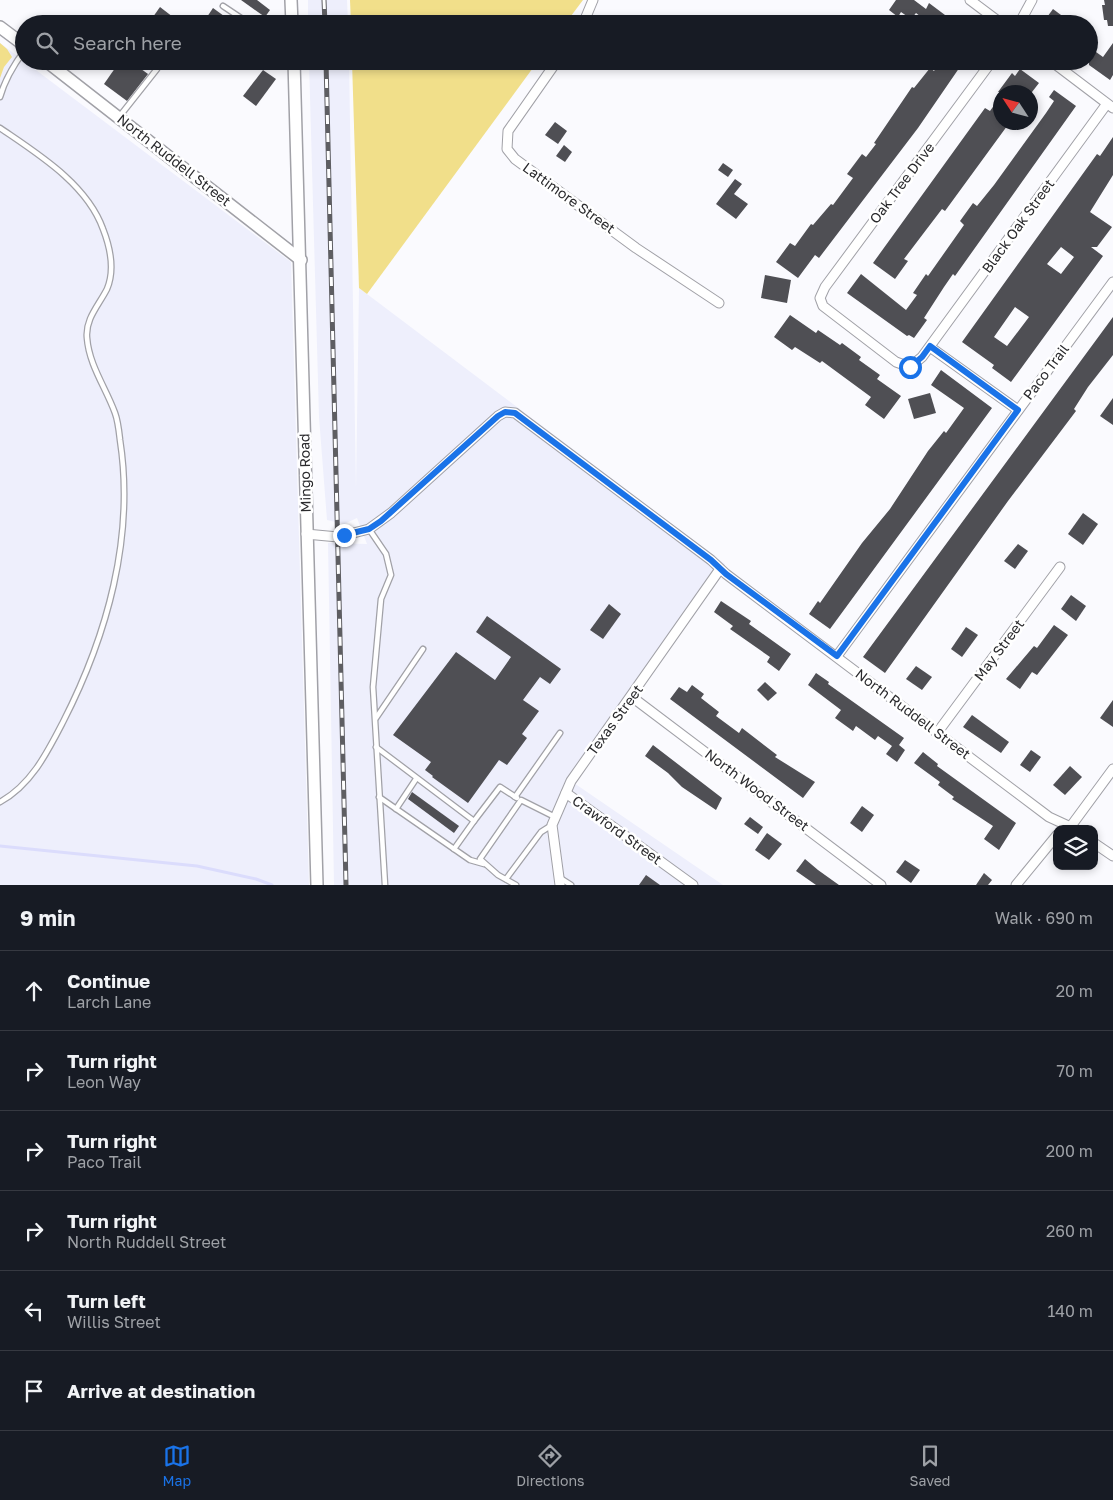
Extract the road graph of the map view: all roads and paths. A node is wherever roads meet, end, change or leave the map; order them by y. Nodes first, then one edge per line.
1 (291, 0) edge
2 (593, 0) edge
3 (970, 0) edge
4 (1032, 0) edge
5 (223, 6) dead end
6 (236, 15) edge
7 (292, 15) edge
8 (587, 15) edge
9 (990, 15) edge
10 (1024, 15) edge
11 (0, 27) edge
12 (15, 38) edge
13 (15, 62) edge
14 (58, 70) edge
15 (155, 70) edge
16 (294, 70) edge
17 (552, 70) edge
18 (985, 70) edge
19 (1062, 70) edge
20 (0, 97) edge
21 (1110, 107) edge
22 (119, 117) junction
23 (0, 128) edge
24 (301, 260) junction
25 (1113, 282) edge
26 (719, 303) dead end
27 (823, 306) joint
28 (930, 346) junction
29 (1018, 410) junction
30 (369, 529) junction
31 (306, 534) junction
32 (1060, 567) dead end
33 (720, 570) junction
34 (423, 649) dead end
35 (837, 656) junction
36 (632, 697) junction
37 (375, 719) junction
38 (938, 733) junction
39 (560, 734) dead end
40 (376, 747) junction
41 (1113, 768) edge
42 (416, 779) junction
43 (566, 793) junction
44 (379, 797) junction
45 (515, 797) junction
46 (520, 800) junction
47 (0, 802) edge
48 (396, 809) junction
49 (474, 821) junction
50 (553, 821) junction
51 (1065, 825) edge
52 (1072, 825) edge
53 (1053, 840) edge
54 (1098, 846) edge
55 (454, 849) junction
56 (1113, 856) edge
57 (486, 864) junction
58 (506, 880) junction
59 (559, 881) edge
60 (317, 885) edge
61 (385, 885) edge
62 (516, 885) edge
63 (571, 885) edge
64 (693, 885) edge
65 (881, 885) edge
66 (1016, 885) edge

1 - 7 street
2 - 8 street
3 - 9 street
4 - 10 street
5 - 6 lane
11 - 12 street
13 - 20 lane
14 - 22 street, North Ruddell Street
15 - 22 lane
16 - 24 street, Mingo Road
17 - 26 street, Lattimore Street
18 - 27 street, Oak Tree Drive
19 - 21 street
21 - 28 street, Black Oak Street
22 - 24 street, North Ruddell Street
23 - 47 lane
24 - 31 street, Mingo Road
25 - 29 street, Paco Trail
27 - 28 street, Black Oak Street
28 - 29 street
29 - 35 street, Paco Trail
30 - 31 street
30 - 33 street, North Ruddell Street
30 - 37 lane
31 - 60 street, Mingo Road
32 - 38 street, May Street
33 - 35 street, North Ruddell Street
33 - 36 street, Texas Street
34 - 37 lane
35 - 38 street, North Ruddell Street
36 - 43 street, Texas Street
36 - 65 street, North Wood Street
37 - 40 lane
38 - 51 street, North Ruddell Street
39 - 45 lane
40 - 42 lane
40 - 44 lane
41 - 52 street
42 - 48 lane
42 - 49 lane
43 - 50 street, Texas Street
43 - 64 street, Crawford Street
44 - 48 lane
44 - 61 lane
45 - 46 lane
45 - 49 lane
46 - 50 lane
46 - 57 lane
48 - 55 lane
49 - 55 lane
50 - 58 lane
50 - 59 street
53 - 66 street
54 - 56 street
55 - 57 lane
57 - 58 lane
58 - 62 lane
59 - 63 lane

